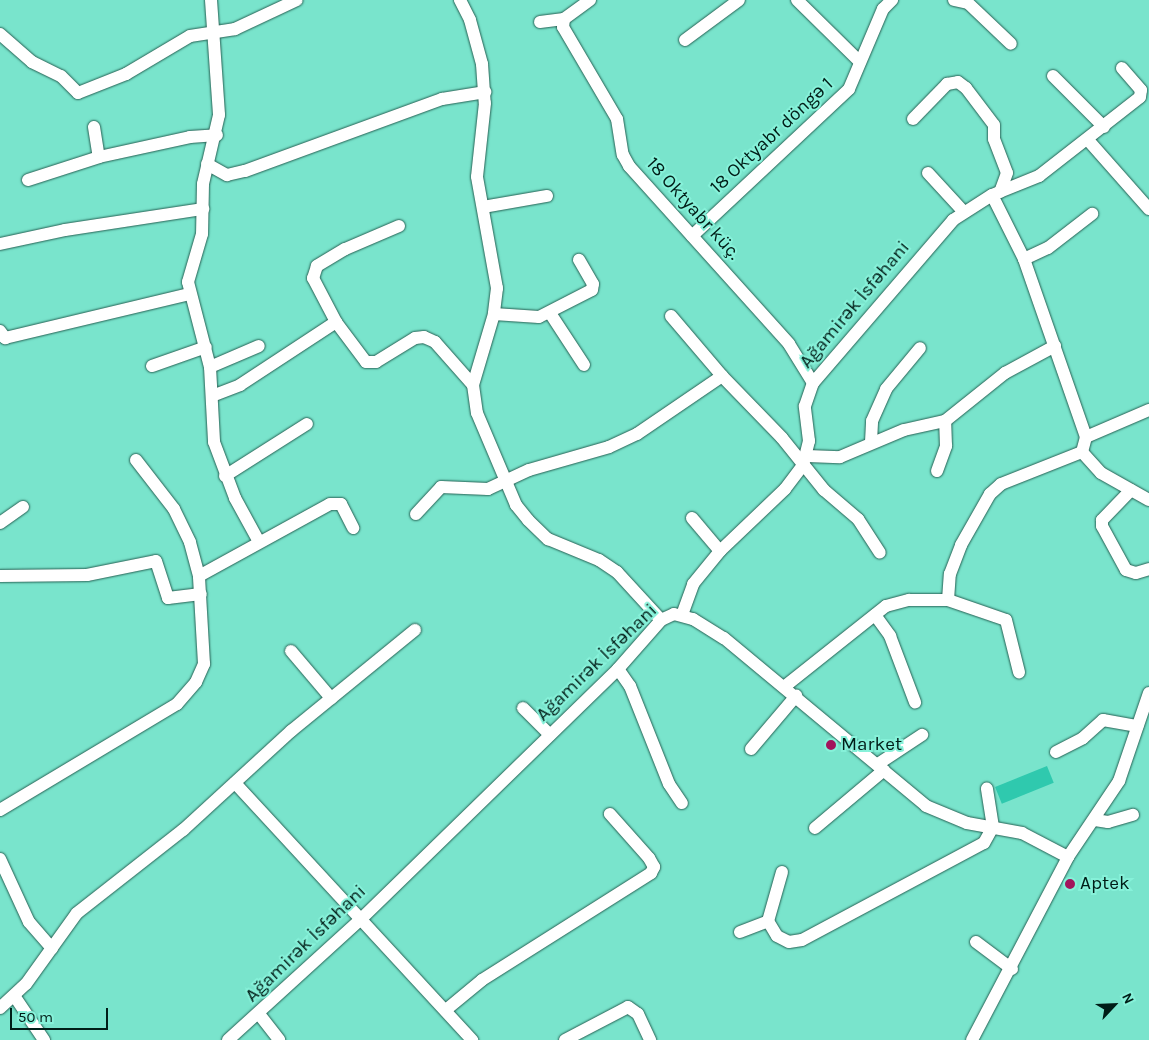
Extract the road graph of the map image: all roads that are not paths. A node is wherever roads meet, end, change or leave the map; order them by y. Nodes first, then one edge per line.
1 (211, 0) edge
2 (297, 0) edge
3 (460, 0) edge
4 (590, 0) edge
5 (739, 0) edge
6 (797, 0) edge
7 (892, 0) edge
8 (954, 0) edge
9 (564, 18) junction
10 (540, 22) dead end
11 (215, 31) junction
12 (0, 34) edge
13 (685, 40) dead end
14 (1011, 44) dead end
15 (860, 62) junction
16 (1122, 68) dead end
17 (1053, 76) dead end
18 (485, 92) junction
19 (913, 119) dead end
20 (94, 127) dead end
21 (1104, 127) junction
22 (217, 135) junction
23 (1088, 140) junction
24 (98, 157) junction
25 (208, 164) junction
26 (928, 173) dead end
27 (28, 180) dead end
28 (996, 194) junction
29 (547, 196) dead end
30 (483, 207) junction
31 (203, 209) junction
32 (1149, 209) edge
33 (963, 211) junction
34 (1092, 214) dead end
35 (399, 226) dead end
36 (692, 236) junction
37 (0, 244) edge
38 (1024, 259) junction
39 (579, 260) dead end
40 (189, 294) junction
41 (494, 314) junction
42 (550, 314) junction
43 (671, 316) dead end
44 (336, 322) junction
45 (0, 332) edge
46 (259, 346) dead end
47 (1055, 346) junction
48 (206, 348) junction
49 (920, 348) dead end
50 (584, 365) dead end
51 (152, 366) dead end
52 (210, 367) junction
53 (722, 376) junction
54 (813, 383) junction
55 (473, 385) junction
56 (212, 396) junction
57 (1149, 410) edge
58 (945, 420) junction
59 (307, 424) dead end
60 (1086, 437) junction
61 (870, 442) junction
62 (1082, 452) junction
63 (136, 460) dead end
64 (805, 460) junction
65 (937, 471) dead end
66 (226, 476) junction
67 (505, 481) junction
68 (1131, 490) junction
69 (1149, 500) edge
70 (23, 507) dead end
71 (416, 514) dead end
72 (692, 518) dead end
73 (0, 523) edge
74 (353, 528) dead end
75 (258, 540) junction
76 (720, 551) junction
77 (880, 553) dead end
78 (1149, 569) edge
79 (0, 576) edge
80 (199, 576) junction
81 (201, 594) junction
82 (948, 600) junction
83 (682, 615) junction
84 (875, 615) junction
85 (662, 620) junction
86 (415, 630) dead end
87 (292, 651) dead end
88 (618, 669) junction
89 (1019, 672) dead end
90 (784, 687) junction
91 (1149, 693) edge
92 (796, 696) junction
93 (331, 698) junction
94 (915, 702) dead end
95 (523, 708) dead end
96 (1137, 726) junction
97 (550, 735) junction
98 (922, 735) dead end
99 (751, 749) dead end
100 (1056, 752) dead end
101 (881, 767) junction
102 (235, 783) junction
103 (987, 788) dead end
104 (682, 803) dead end
105 (0, 810) edge
106 (610, 814) dead end
107 (1133, 815) dead end
108 (1095, 820) junction
109 (815, 828) dead end
110 (993, 828) junction
111 (1068, 857) junction
112 (0, 859) edge
113 (782, 872) dead end
114 (359, 921) junction
115 (768, 921) junction
116 (740, 932) dead end
117 (976, 942) dead end
118 (52, 948) junction
119 (1012, 969) junction
120 (15, 997) junction
121 (0, 1008) edge
122 (447, 1009) junction
123 (259, 1014) junction
124 (44, 1040) edge
125 (228, 1040) edge
126 (279, 1040) edge
127 (472, 1040) edge
128 (565, 1040) edge
129 (650, 1040) edge
130 (972, 1040) edge

1 - 11 street
2 - 11 street
3 - 18 street
4 - 9 street
5 - 13 street
6 - 15 street
7 - 15 street, 18 Oktyabr döngə 1
8 - 14 street
9 - 10 street
9 - 36 street, 18 Oktyabr küç.
11 - 12 street
11 - 22 street
15 - 36 street, 18 Oktyabr döngə 1
16 - 21 street, Ağamirək İsfəhani
17 - 21 street
18 - 25 street
18 - 30 street
19 - 28 street
20 - 24 street
21 - 23 street, Ağamirək İsfəhani
22 - 24 street
22 - 25 street
23 - 28 street, Ağamirək İsfəhani
23 - 32 street
24 - 27 street
25 - 31 street
26 - 33 street
28 - 33 street, Ağamirək İsfəhani
28 - 38 street
29 - 30 street
30 - 41 street
31 - 37 street
31 - 40 street
33 - 54 street, Ağamirək İsfəhani
34 - 38 street
35 - 44 street
36 - 54 street, 18 Oktyabr küç.
38 - 47 street
39 - 42 street
40 - 45 street
40 - 48 street
41 - 42 street
41 - 55 street
42 - 50 street
43 - 53 street
44 - 55 street
44 - 56 street
46 - 52 street
47 - 58 street
47 - 60 street
48 - 51 street
48 - 52 street
49 - 61 street
52 - 56 street
53 - 64 street
53 - 67 street
54 - 64 street, Ağamirək İsfəhani
55 - 67 street
56 - 66 street
57 - 60 street
58 - 61 street
58 - 65 street
59 - 66 street
60 - 62 street
61 - 64 street
62 - 68 street
62 - 82 street
63 - 80 street
64 - 76 street, Ağamirək İsfəhani
64 - 77 street
66 - 75 street
67 - 71 street
67 - 85 street
68 - 69 street
68 - 78 street
70 - 73 street
72 - 76 street
74 - 75 street
75 - 80 street
76 - 83 street, Ağamirək İsfəhani
79 - 81 street
80 - 81 street
81 - 105 street
82 - 84 street
82 - 89 street
83 - 85 street, Ağamirək İsfəhani
83 - 90 street
84 - 90 street
84 - 94 street
85 - 88 street, Ağamirək İsfəhani
86 - 93 street
87 - 93 street
88 - 97 street, Ağamirək İsfəhani
88 - 104 street
90 - 92 street
91 - 96 street
92 - 99 street
92 - 101 street
93 - 102 street
95 - 97 street
96 - 100 street
96 - 108 street
97 - 114 street, Ağamirək İsfəhani
98 - 101 street
101 - 109 street
101 - 110 street
102 - 114 street
102 - 118 street
103 - 110 street
106 - 122 street
107 - 108 street
108 - 111 street
110 - 111 street
110 - 115 street
111 - 119 street
112 - 118 street
113 - 115 street
114 - 122 street
114 - 123 street, Ağamirək İsfəhani
115 - 116 street
117 - 119 street
118 - 120 street
119 - 130 street
120 - 121 street
120 - 124 street
122 - 127 street
123 - 125 street, Ağamirək İsfəhani
123 - 126 street
128 - 129 street

